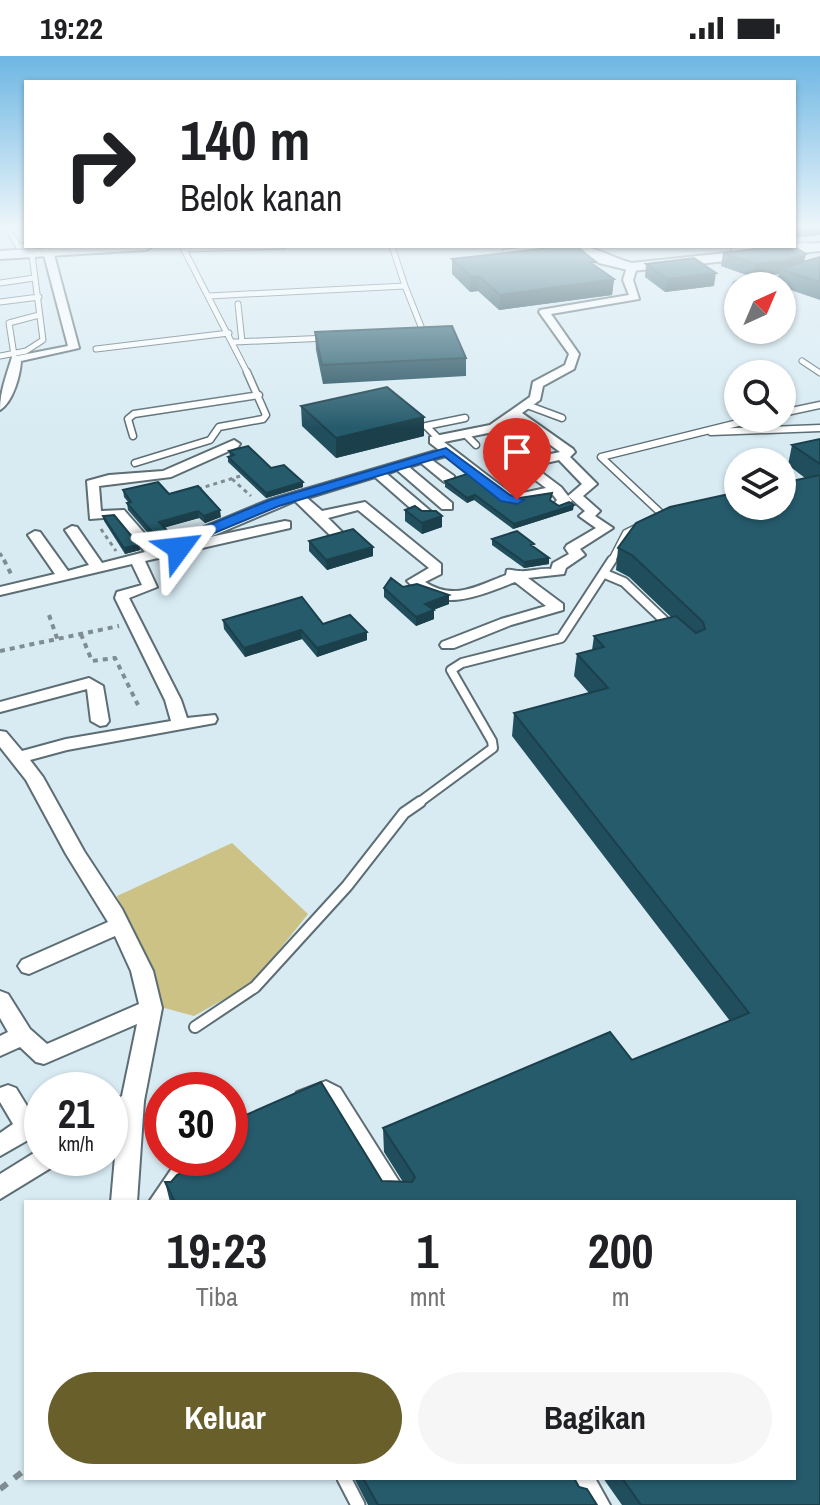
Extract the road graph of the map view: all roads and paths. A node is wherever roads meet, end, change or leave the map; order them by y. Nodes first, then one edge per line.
1 (38, 294) edge
2 (53, 294) edge
3 (256, 294) edge
4 (408, 294) edge
5 (634, 294) edge
6 (209, 296) joint
7 (39, 297) junction
8 (0, 302) edge
9 (238, 304) dead end
10 (39, 315) junction
11 (229, 333) junction
12 (411, 335) edge
13 (332, 338) edge
14 (234, 342) junction
15 (242, 342) junction
16 (96, 349) dead end
17 (14, 355) junction
18 (0, 356) edge
19 (802, 361) dead end
20 (820, 373) edge
21 (259, 395) junction
22 (527, 405) junction
23 (820, 405) edge
24 (0, 406) edge
25 (796, 410) edge
26 (514, 413) junction
27 (465, 418) dead end
28 (562, 418) dead end
29 (724, 425) edge
30 (494, 428) junction
31 (820, 428) edge
32 (692, 432) junction
33 (465, 434) junction
34 (133, 436) dead end
35 (438, 438) junction
36 (507, 441) dead end
37 (234, 444) dead end
38 (476, 445) dead end
39 (446, 452) junction
40 (562, 456) junction
41 (423, 459) junction
42 (135, 463) dead end
43 (401, 467) junction
44 (257, 472) edge
45 (378, 473) junction
46 (232, 479) junction
47 (449, 479) edge
48 (198, 488) junction
49 (556, 490) junction
50 (185, 492) edge
51 (297, 496) junction
52 (560, 505) edge
53 (447, 506) dead end
54 (264, 507) junction
55 (95, 516) junction
56 (319, 516) junction
57 (429, 517) edge
58 (229, 521) junction
59 (646, 524) edge
60 (285, 525) dead end
61 (677, 526) edge
62 (72, 530) dead end
63 (337, 534) edge
64 (35, 535) dead end
65 (194, 545) junction
66 (0, 553) edge
67 (155, 555) junction
68 (131, 561) junction
69 (99, 569) junction
70 (605, 574) junction
71 (515, 575) junction
72 (65, 577) junction
73 (18, 587) junction
74 (0, 591) edge
75 (49, 615) dead end
76 (135, 623) junction
77 (674, 630) edge
78 (81, 634) junction
79 (58, 641) junction
80 (448, 645) dead end
81 (0, 651) edge
82 (138, 705) dead end
83 (0, 707) edge
84 (209, 719) dead end
85 (100, 721) dead end
86 (180, 724) junction
87 (0, 736) edge
88 (18, 758) junction
89 (120, 925) junction
90 (29, 966) dead end
91 (0, 1000) edge
92 (151, 1008) junction
93 (195, 1027) dead end
94 (22, 1035) junction
95 (0, 1047) edge
96 (8, 1095) dead end
97 (132, 1101) junction
98 (128, 1104) edge
99 (278, 1111) edge
100 (0, 1145) edge
101 (24, 1172) edge
102 (180, 1176) edge
103 (0, 1188) edge
104 (124, 1200) edge
105 (163, 1200) edge
106 (398, 1200) edge
107 (24, 1471) edge
108 (345, 1480) edge
109 (578, 1480) edge
110 (0, 1489) edge
111 (358, 1505) edge
112 (595, 1505) edge

1 - 7 lane
2 - 24 street
3 - 6 lane
4 - 12 lane
5 - 22 street
6 - 11 lane
7 - 8 lane
7 - 10 lane
9 - 15 lane
10 - 17 lane
10 - 17 lane
11 - 14 lane
11 - 16 lane
13 - 15 lane
14 - 15 lane
14 - 21 lane
17 - 18 lane
19 - 20 lane
21 - 34 lane
21 - 42 lane
22 - 26 street
22 - 28 lane
23 - 25 lane
26 - 30 street
26 - 40 street
27 - 35 lane
29 - 32 lane
30 - 33 street
30 - 36 street
31 - 32 lane
32 - 61 lane
33 - 35 street
33 - 38 lane
35 - 39 street
37 - 55 street
39 - 41 street
39 - 49 street
40 - 49 street
40 - 71 street
41 - 43 street
41 - 47 street
43 - 45 street
43 - 53 street
44 - 46 path
45 - 51 street
45 - 57 street
46 - 48 path
46 - 54 path
48 - 50 path
48 - 58 path
49 - 52 street
51 - 54 street
51 - 56 street
54 - 58 street
55 - 67 street
55 - 68 path
56 - 63 street
56 - 71 street
58 - 65 street
59 - 70 lane
60 - 65 street
62 - 69 street
64 - 72 street
65 - 67 street
66 - 73 path
67 - 68 street
68 - 69 street
68 - 76 street
69 - 72 street
70 - 77 lane
70 - 93 lane
71 - 80 street
72 - 73 street
73 - 74 street
75 - 79 path
76 - 78 path
76 - 86 street
78 - 79 path
78 - 82 path
79 - 81 path
83 - 85 street
84 - 86 street
86 - 88 street
87 - 88 street
88 - 89 street
89 - 90 street
89 - 92 street
91 - 94 street
92 - 94 street
92 - 97 street
94 - 95 street
96 - 100 street
97 - 98 street
97 - 104 street
99 - 106 street
101 - 103 street
102 - 105 street
107 - 110 path
108 - 111 lane
109 - 112 street

